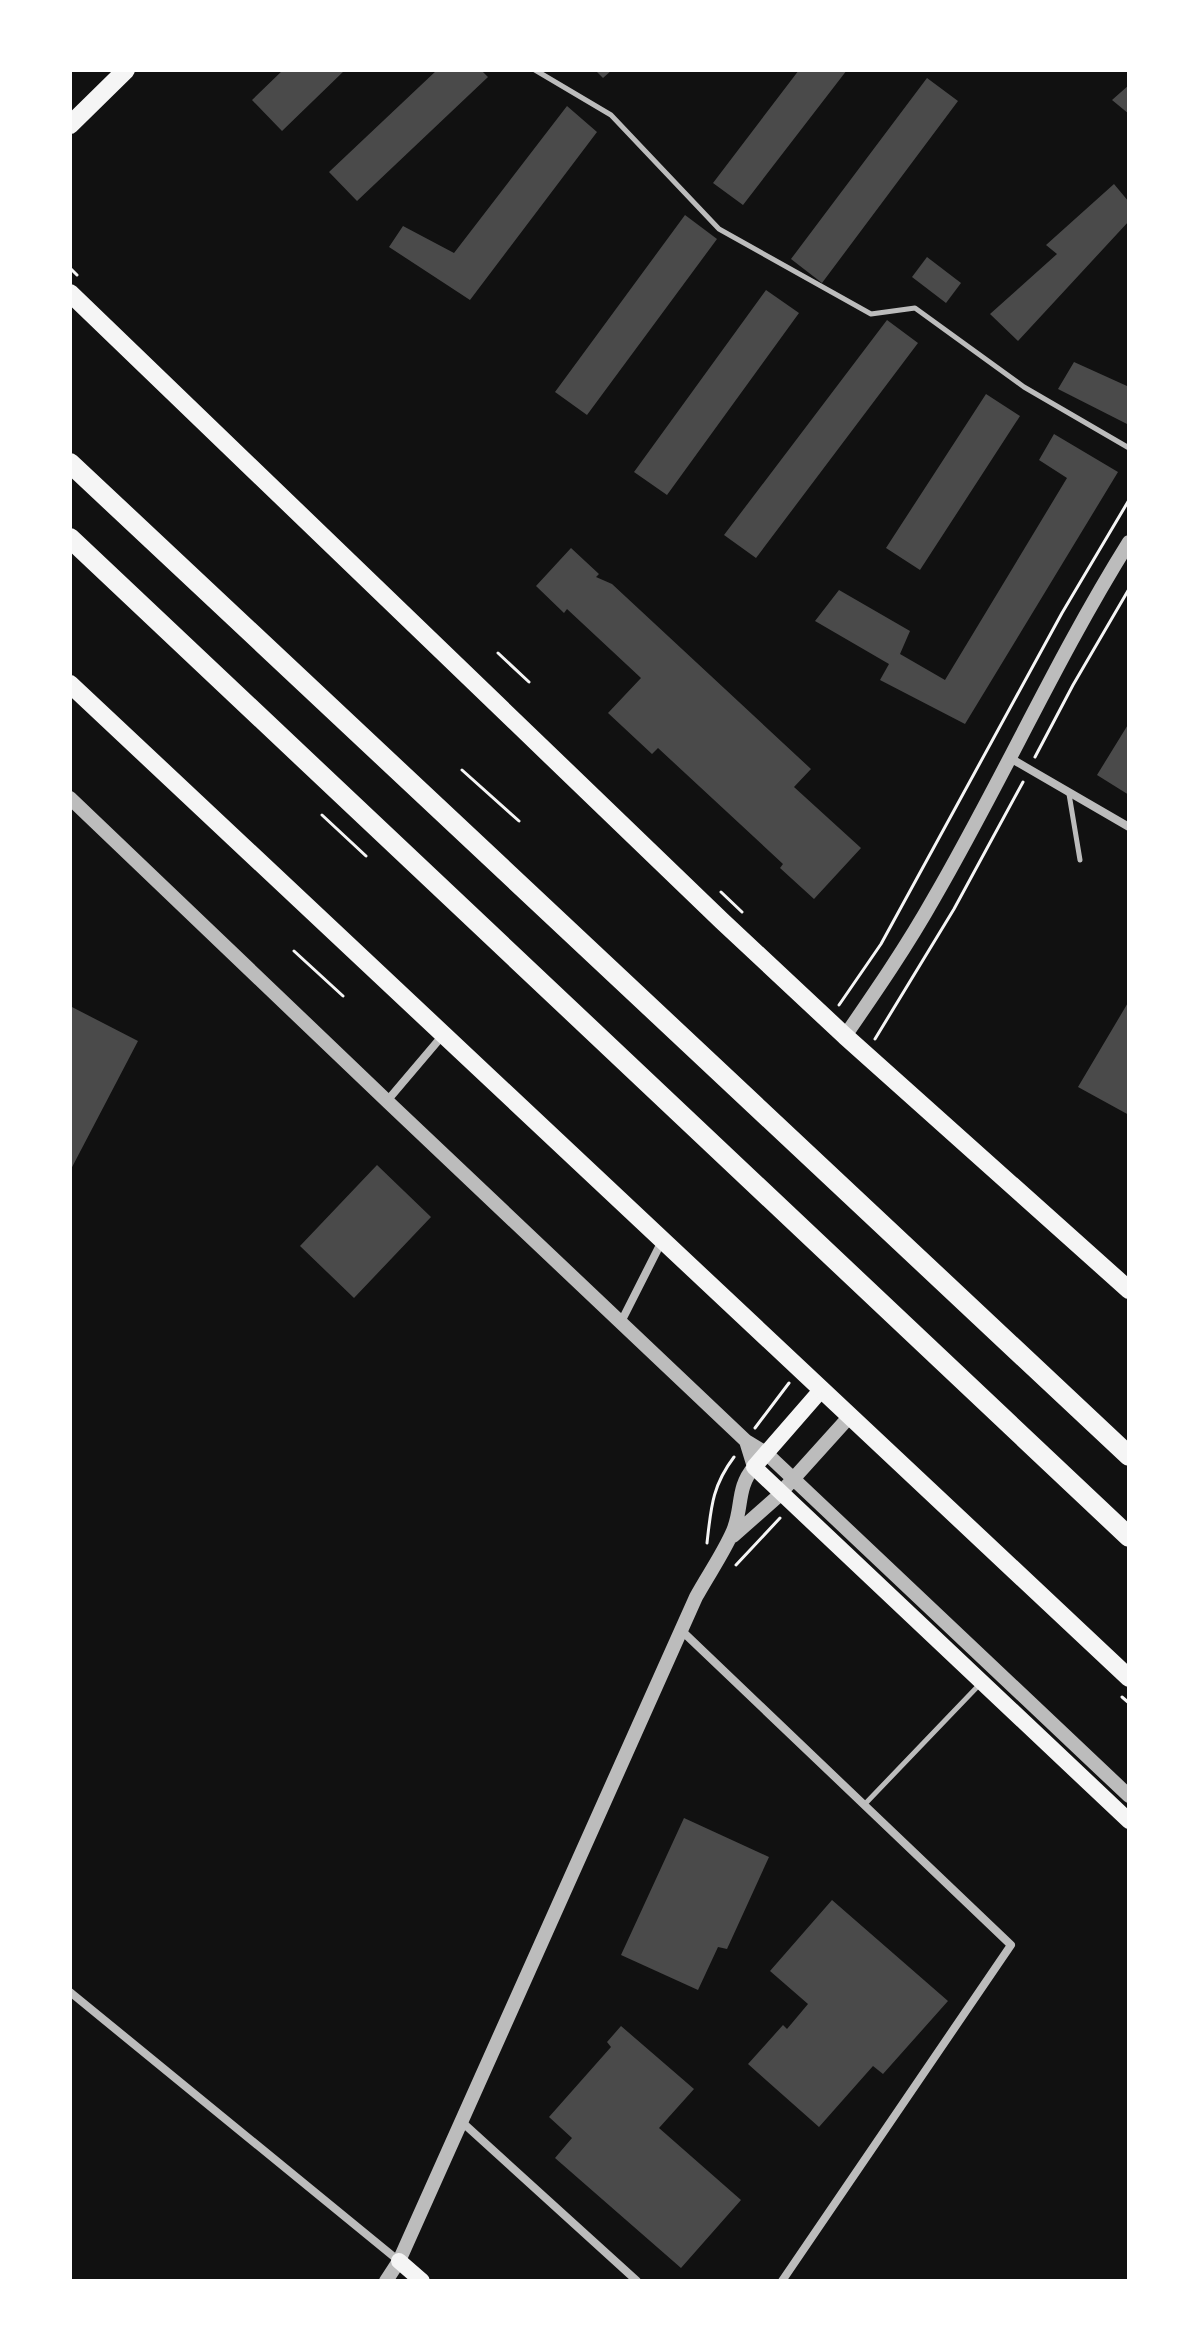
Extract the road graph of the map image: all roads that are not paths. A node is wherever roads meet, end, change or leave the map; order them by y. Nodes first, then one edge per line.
1 (126, 70) edge
2 (535, 70) edge
3 (70, 125) edge
4 (76, 286) edge
5 (1129, 448) edge
6 (70, 463) edge
7 (70, 538) edge
8 (1129, 542) edge
9 (70, 684) edge
10 (1010, 758) junction
11 (1069, 792) junction
12 (70, 798) edge
13 (1129, 827) edge
14 (1080, 860) dead end
15 (850, 1029) junction
16 (444, 1035) junction
17 (387, 1101) junction
18 (663, 1240) junction
19 (1129, 1290) edge
20 (621, 1322) junction
21 (822, 1389) junction
22 (850, 1416) junction
23 (746, 1441) junction
24 (766, 1453) junction
25 (1129, 1456) edge
26 (754, 1467) junction
27 (793, 1479) junction
28 (781, 1492) junction
29 (1129, 1537) edge
30 (727, 1543) junction
31 (682, 1631) junction
32 (1129, 1678) edge
33 (982, 1682) junction
34 (1129, 1796) edge
35 (864, 1805) junction
36 (1129, 1821) edge
37 (70, 1992) edge
38 (462, 2122) junction
39 (399, 2261) junction
40 (386, 2281) edge
41 (422, 2281) edge
42 (637, 2281) edge
43 (782, 2281) edge

1 - 3 main road
2 - 5 lane
4 - 15 main road
6 - 25 highway
7 - 29 highway
8 - 10 street
9 - 16 main road
10 - 11 street
10 - 15 street
11 - 13 street
11 - 14 lane
12 - 17 street
15 - 19 main road
16 - 17 street
16 - 18 main road
17 - 20 street
18 - 20 street
18 - 21 main road
20 - 23 street
21 - 22 main road
21 - 24 main road
22 - 27 street
22 - 32 main road
23 - 24 street
23 - 26 street
24 - 26 main road
24 - 27 street
26 - 28 main road
26 - 30 street
27 - 28 street
27 - 34 street
28 - 30 street
28 - 33 main road
30 - 31 street
31 - 35 street
31 - 38 street
33 - 35 lane
33 - 36 main road
35 - 43 street
37 - 39 street
38 - 39 street
38 - 42 street
39 - 40 street
39 - 41 main road

